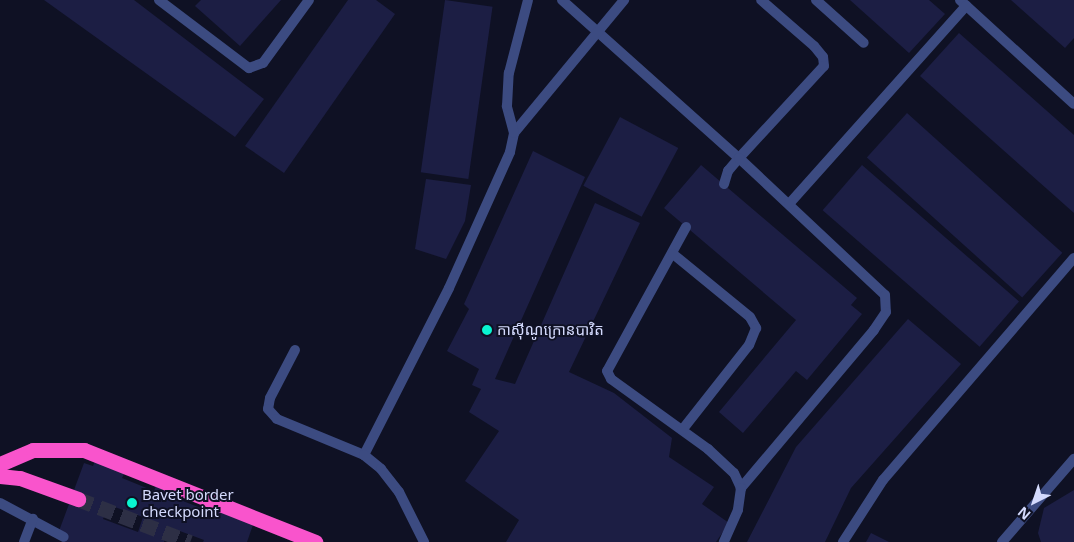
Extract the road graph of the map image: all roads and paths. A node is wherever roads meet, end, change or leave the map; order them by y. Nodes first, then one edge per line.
1 (159, 0) edge
2 (309, 0) edge
3 (528, 0) edge
4 (562, 0) edge
5 (624, 0) edge
6 (761, 0) edge
7 (816, 0) edge
8 (963, 3) edge
9 (597, 31) junction
10 (864, 43) dead end
11 (1074, 104) edge
12 (514, 133) junction
13 (739, 158) junction
14 (724, 184) dead end
15 (789, 204) junction
16 (686, 227) dead end
17 (673, 254) junction
18 (1074, 258) edge
19 (295, 350) dead end
20 (682, 430) junction
21 (364, 456) junction
22 (1074, 459) edge
23 (0, 464) edge
24 (0, 476) edge
25 (741, 488) junction
26 (78, 499) tunnel mouth
27 (0, 503) edge
28 (32, 520) junction
29 (64, 537) dead end
30 (24, 542) edge
31 (315, 542) edge
32 (424, 542) edge
33 (724, 542) edge
34 (843, 542) edge
35 (1002, 542) edge

1 - 2 street
3 - 12 street
4 - 9 street
5 - 9 street
6 - 13 street
7 - 10 street
8 - 11 street
8 - 15 street
9 - 12 street
9 - 13 street
12 - 21 street
13 - 14 street
13 - 15 street
15 - 25 street
16 - 17 street
17 - 20 street
17 - 20 street
18 - 34 street
19 - 21 street
20 - 25 street
21 - 32 street
22 - 35 street
23 - 31 highway
24 - 26 highway
25 - 33 street
27 - 28 street
28 - 29 street
28 - 30 street

